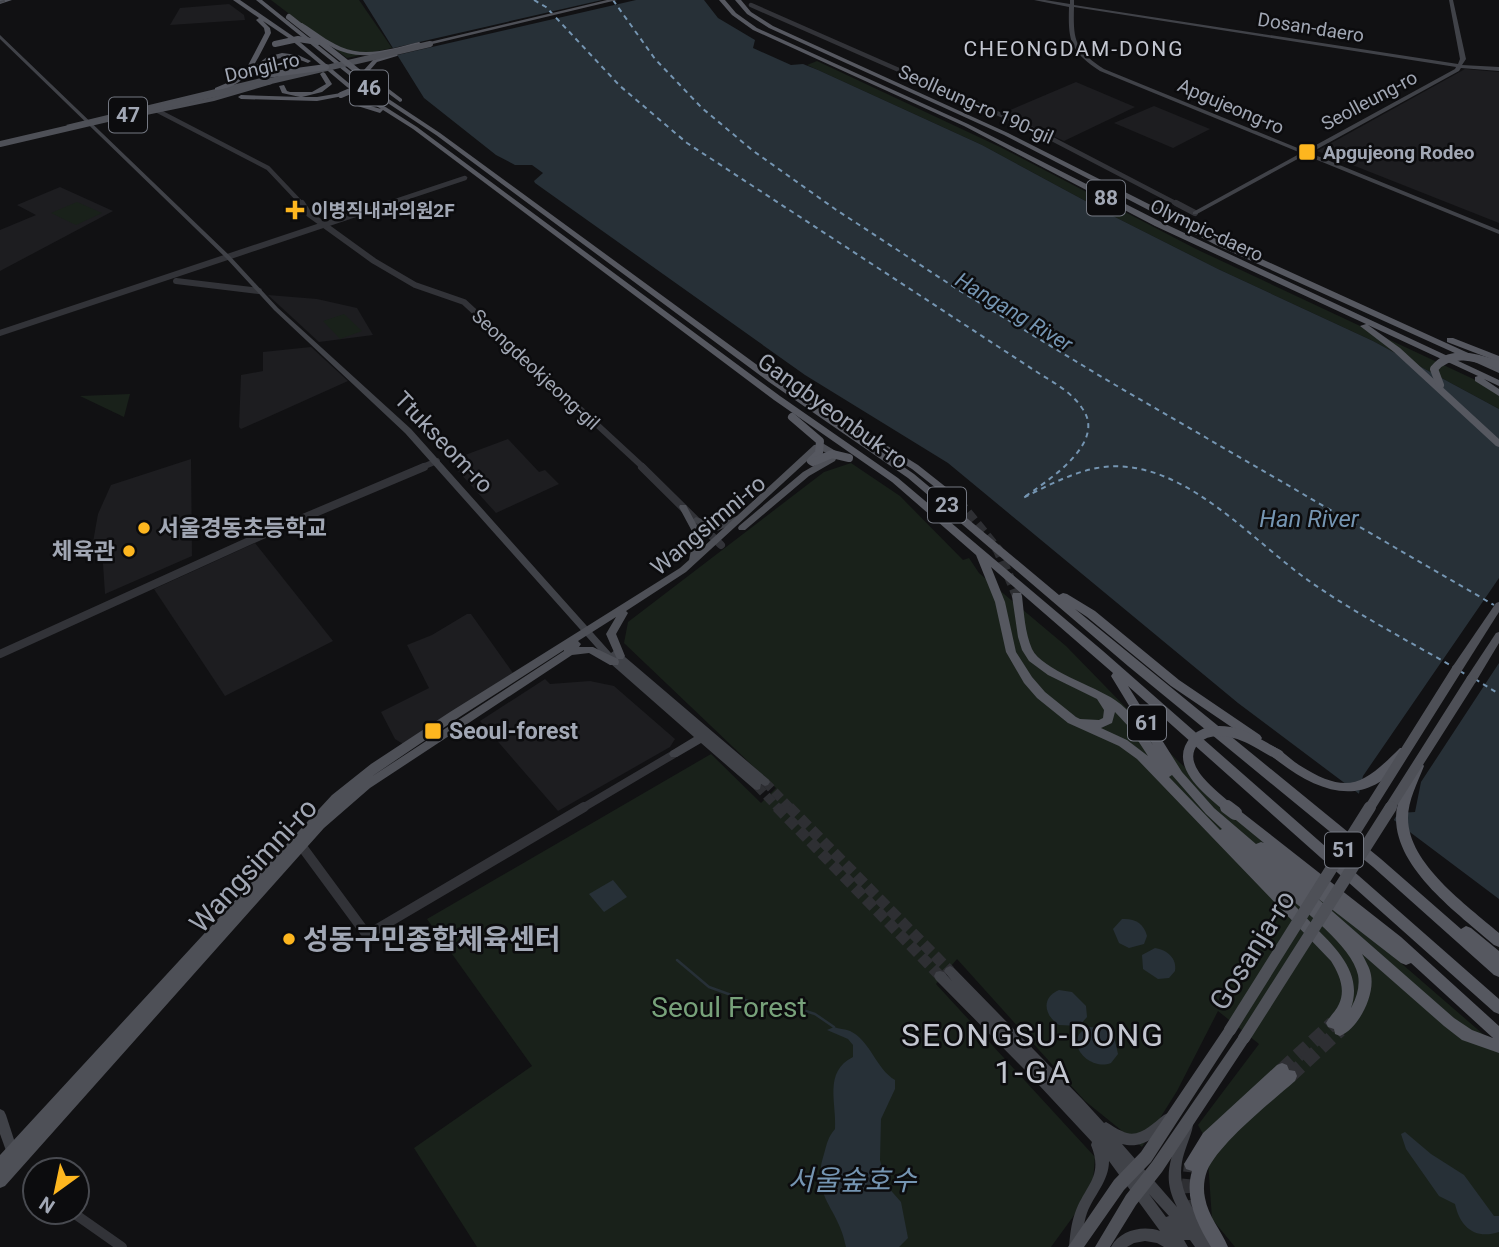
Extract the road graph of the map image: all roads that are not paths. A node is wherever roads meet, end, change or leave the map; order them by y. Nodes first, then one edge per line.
1 (9, 0) edge
2 (236, 0) edge
3 (244, 0) edge
4 (251, 0) edge
5 (614, 0) edge
6 (624, 0) edge
7 (715, 0) edge
8 (1037, 0) edge
9 (1054, 0) edge
10 (1451, 0) edge
11 (265, 1) edge
12 (739, 1) edge
13 (0, 2) edge
14 (721, 3) edge
15 (1075, 3) edge
16 (749, 7) junction
17 (289, 17) junction
18 (256, 18) junction
19 (531, 20) junction
20 (0, 36) edge
21 (305, 37) junction
22 (292, 38) junction
23 (429, 44) junction
24 (308, 61) junction
25 (1460, 65) junction
26 (328, 67) junction
27 (1499, 68) edge
28 (343, 69) junction
29 (323, 74) junction
30 (235, 82) junction
31 (256, 84) junction
32 (216, 89) junction
33 (366, 96) junction
34 (241, 97) dead end
35 (353, 103) dead end
36 (142, 107) junction
37 (159, 108) junction
38 (90, 122) junction
39 (415, 128) junction
40 (438, 134) junction
41 (0, 144) edge
42 (1306, 152) junction
43 (465, 178) dead end
44 (1195, 214) joint
45 (322, 226) junction
46 (1499, 230) edge
47 (228, 257) junction
48 (176, 281) dead end
49 (259, 291) junction
50 (1354, 318) junction
51 (0, 333) edge
52 (1499, 365) edge
53 (1499, 383) edge
54 (1499, 393) edge
55 (777, 398) junction
56 (806, 404) junction
57 (1499, 442) edge
58 (437, 461) junction
59 (812, 461) junction
60 (895, 480) junction
61 (958, 501) tunnel mouth
62 (683, 507) junction
63 (696, 520) junction
64 (742, 523) junction
65 (719, 543) junction
66 (980, 553) junction
67 (691, 564) junction
68 (1039, 584) junction
69 (1017, 596) tunnel mouth
70 (1499, 605) edge
71 (624, 612) junction
72 (587, 633) junction
73 (1499, 635) edge
74 (568, 653) junction
75 (0, 654) edge
76 (1099, 654) junction
77 (617, 659) junction
78 (1084, 688) junction
79 (1066, 714) junction
80 (701, 738) junction
81 (1404, 751) junction
82 (674, 754) joint
83 (1279, 755) junction
84 (1420, 760) junction
85 (1193, 793) junction
86 (298, 843) junction
87 (1430, 909) junction
88 (1499, 941) edge
89 (1499, 959) edge
90 (1499, 971) edge
91 (945, 974) tunnel mouth
92 (1445, 988) junction
93 (1499, 1008) edge
94 (1499, 1035) edge
95 (1499, 1047) edge
96 (1175, 1114) junction
97 (0, 1115) edge
98 (1085, 1118) junction
99 (1187, 1122) junction
100 (14, 1157) junction
101 (1191, 1164) tunnel mouth
102 (1132, 1173) junction
103 (1, 1174) edge
104 (1142, 1186) junction
105 (91, 1225) edge
106 (1165, 1227) junction
107 (1192, 1234) junction
108 (122, 1247) edge
109 (1075, 1247) edge
110 (1102, 1247) edge
111 (1116, 1247) edge
112 (1175, 1247) edge
113 (1182, 1247) edge
114 (1204, 1247) edge
115 (1218, 1247) edge

1 - 13 highway
2 - 18 highway
2 - 22 highway, Gangbyeonbuk-ro
3 - 22 highway
4 - 21 highway
5 - 19 main road, 47
6 - 19 main road, 47
7 - 14 highway, Olympic-daero
8 - 15 main road, Dosan-daero
9 - 15 main road, Dosan-daero
10 - 25 main road
11 - 17 highway
11 - 21 highway, Gangbyeonbuk-ro / 46
12 - 16 highway, Olympic-daero / 88
14 - 50 highway, Olympic-daero / 88
15 - 25 main road, Dosan-daero
15 - 42 main road, Apgujeong-ro
16 - 44 street, Seolleung-ro 190-gil
16 - 52 highway, Olympic-daero / 88
17 - 23 highway, bridge
17 - 34 highway, bridge
18 - 24 highway
18 - 30 highway
19 - 23 main road, Dongil-ro / 47
20 - 38 main road, Ttukseom-ro
21 - 28 highway, Gangbyeonbuk-ro / 46
22 - 33 highway, Gangbyeonbuk-ro / 46
23 - 26 main road, Dongil-ro / 47, bridge
23 - 40 highway, 23, bridge
24 - 26 highway, bridge
24 - 29 highway, 23
25 - 27 main road, Dosan-daero
25 - 42 main road, Seolleung-ro
26 - 29 highway, bridge
26 - 31 main road, Dongil-ro / 47, bridge
28 - 30 highway, bridge
28 - 40 highway, Gangbyeonbuk-ro / 46
29 - 33 highway, 23
30 - 32 highway
31 - 37 main road, bridge
31 - 41 main road, Dongil-ro / 47, bridge
32 - 36 main road, Dongil-ro
32 - 37 main road, Dongil-ro
33 - 39 highway, Gangbyeonbuk-ro / 23
35 - 39 highway
36 - 37 main road
36 - 38 main road, Dongil-ro
37 - 38 main road
37 - 45 street, Seongdeokjeong-gil
38 - 41 main road
38 - 47 main road, Ttukseom-ro
39 - 55 highway, Gangbyeonbuk-ro / 23
40 - 56 highway, Gangbyeonbuk-ro / 23
42 - 44 main road, Seolleung-ro
42 - 46 main road, Apgujeong-ro
43 - 45 street
45 - 47 street
45 - 62 street, Seongdeokjeong-gil
47 - 49 main road, Ttukseom-ro
47 - 51 street
48 - 49 street
49 - 58 main road, Ttukseom-ro
50 - 53 highway
50 - 54 highway
50 - 57 highway
52 - 57 highway, bridge
55 - 59 highway, bridge
55 - 60 highway, Gangbyeonbuk-ro / 23
56 - 61 highway
56 - 68 highway, Gangbyeonbuk-ro / 23
58 - 72 main road, Ttukseom-ro
58 - 75 street
59 - 60 highway, bridge
59 - 64 main road, Wangsimni-ro
60 - 66 highway, Gangbyeonbuk-ro / 23
62 - 63 street, Seongdeokjeong-gil
62 - 67 main road
63 - 64 main road
63 - 65 street, Seongdeokjeong-gil
64 - 64 main road
64 - 65 main road, Wangsimni-ro
65 - 67 main road, Wangsimni-ro
65 - 71 main road, Wangsimni-ro
66 - 76 highway, Gangbyeonbuk-ro / 23
66 - 79 highway
67 - 72 main road, Wangsimni-ro
68 - 83 highway, bridge
68 - 87 highway, Gangbyeonbuk-ro / 23
69 - 78 highway
70 - 81 main road, Gosanja-ro / 51, bridge
71 - 72 main road, Wangsimni-ro
71 - 77 main road
72 - 74 main road, Wangsimni-ro
72 - 77 main road, Ttukseom-ro
72 - 86 main road, Wangsimni-ro
73 - 84 main road, Gosanja-ro / 51, bridge
74 - 77 main road
74 - 86 main road, Wangsimni-ro
76 - 85 highway, 61
76 - 93 highway, Gangbyeonbuk-ro / 23
77 - 80 main road, Ttukseom-ro
77 - 80 main road, Ttukseom-ro
78 - 79 highway
78 - 79 highway
80 - 82 main road
81 - 83 highway, bridge
81 - 96 main road, Gosanja-ro / 51, bridge
82 - 86 street
83 - 92 highway, bridge
84 - 88 highway, bridge
84 - 99 main road, Gosanja-ro / 51, bridge
85 - 92 highway, 61
85 - 95 highway, bridge
86 - 100 main road, Wangsimni-ro
87 - 89 highway
87 - 90 highway, Gangbyeonbuk-ro / 23
91 - 98 main road
92 - 94 highway, 61
96 - 98 main road
96 - 102 main road, Gosanja-ro / 51
97 - 100 main road
98 - 102 main road
98 - 109 main road
99 - 104 main road, Gosanja-ro / 51
99 - 115 main road
100 - 103 main road, Wangsimni-ro
101 - 115 highway
102 - 104 main road
102 - 109 main road, Gosanja-ro / 51
104 - 106 main road
104 - 107 main road
104 - 110 main road, Gosanja-ro / 51
105 - 108 street
106 - 107 main road
106 - 113 main road
107 - 114 main road
111 - 112 main road

